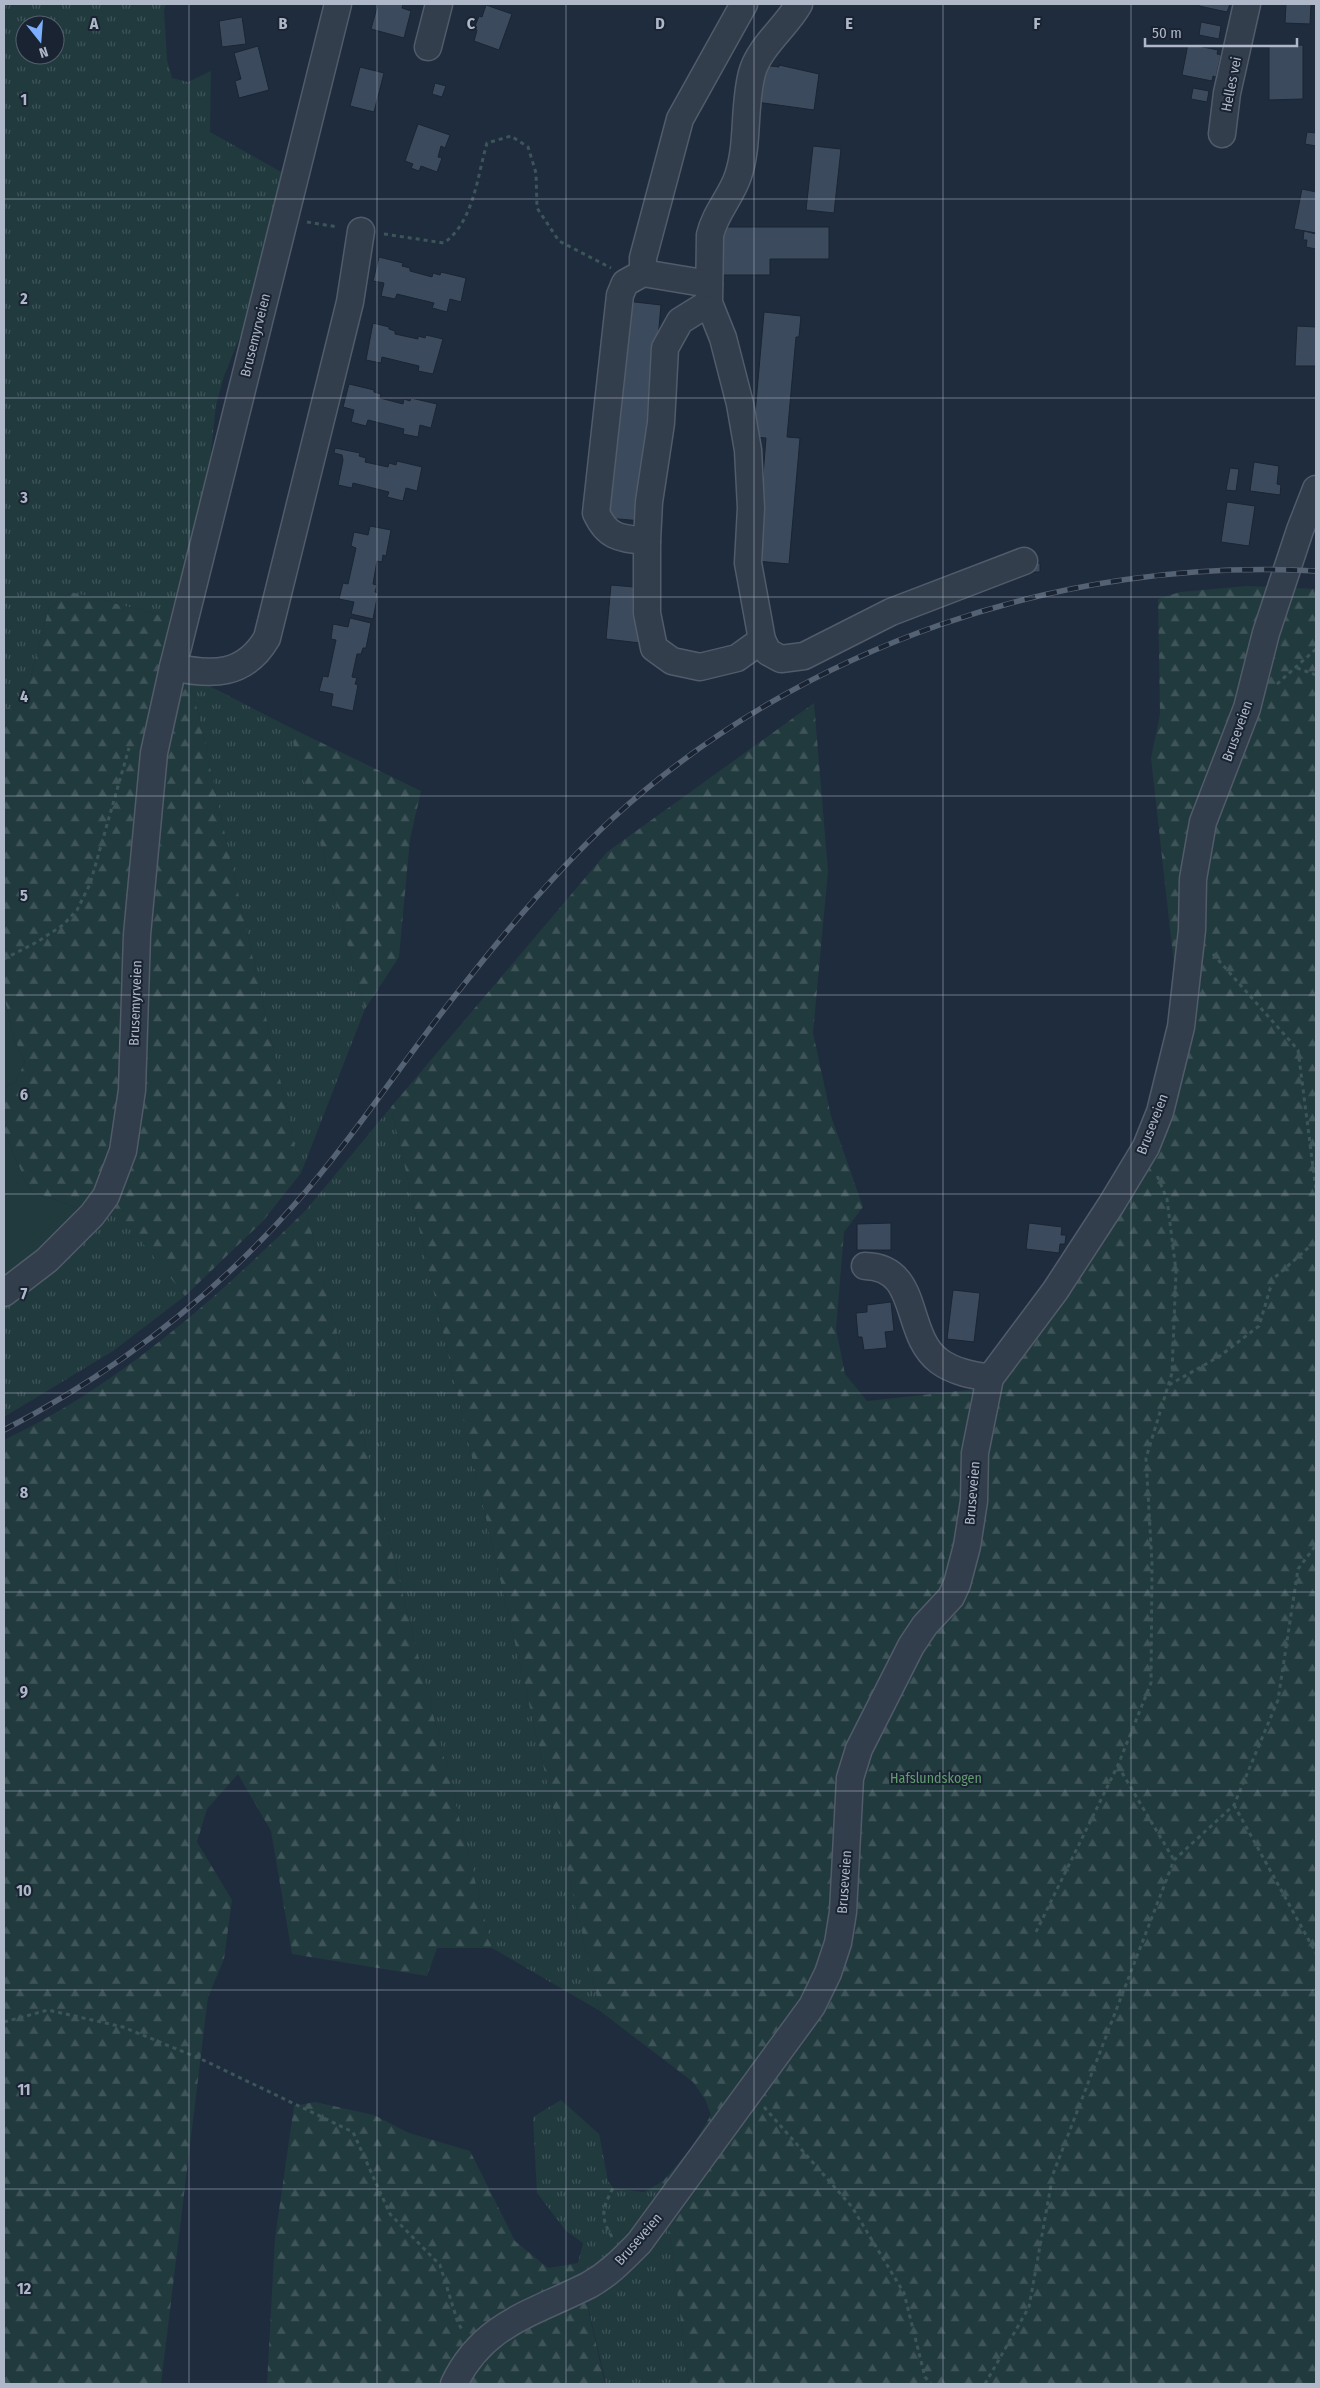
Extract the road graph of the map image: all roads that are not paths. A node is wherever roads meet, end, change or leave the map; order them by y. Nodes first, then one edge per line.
1 (338, 4) edge
2 (439, 4) edge
3 (744, 4) edge
4 (800, 4) edge
5 (1247, 4) edge
6 (428, 47) dead end
7 (1222, 134) dead end
8 (361, 231) road end
9 (637, 276) junction
10 (709, 293) junction
11 (1316, 489) edge
12 (647, 541) junction
13 (1024, 561) dead end
14 (762, 640) junction
15 (173, 667) junction
16 (865, 1266) dead end
17 (4, 1294) edge
18 (990, 1378) junction
19 (454, 2384) edge

1 - 15 street, Brusemyrveien
2 - 6 street
3 - 9 street
4 - 10 street
5 - 7 street, Helles vei
8 - 15 street
9 - 10 street
9 - 12 street
10 - 12 street
10 - 14 street
11 - 18 street, Bruseveien
12 - 14 street
13 - 14 street
15 - 17 street, Brusemyrveien
16 - 18 street
18 - 19 street, Bruseveien

